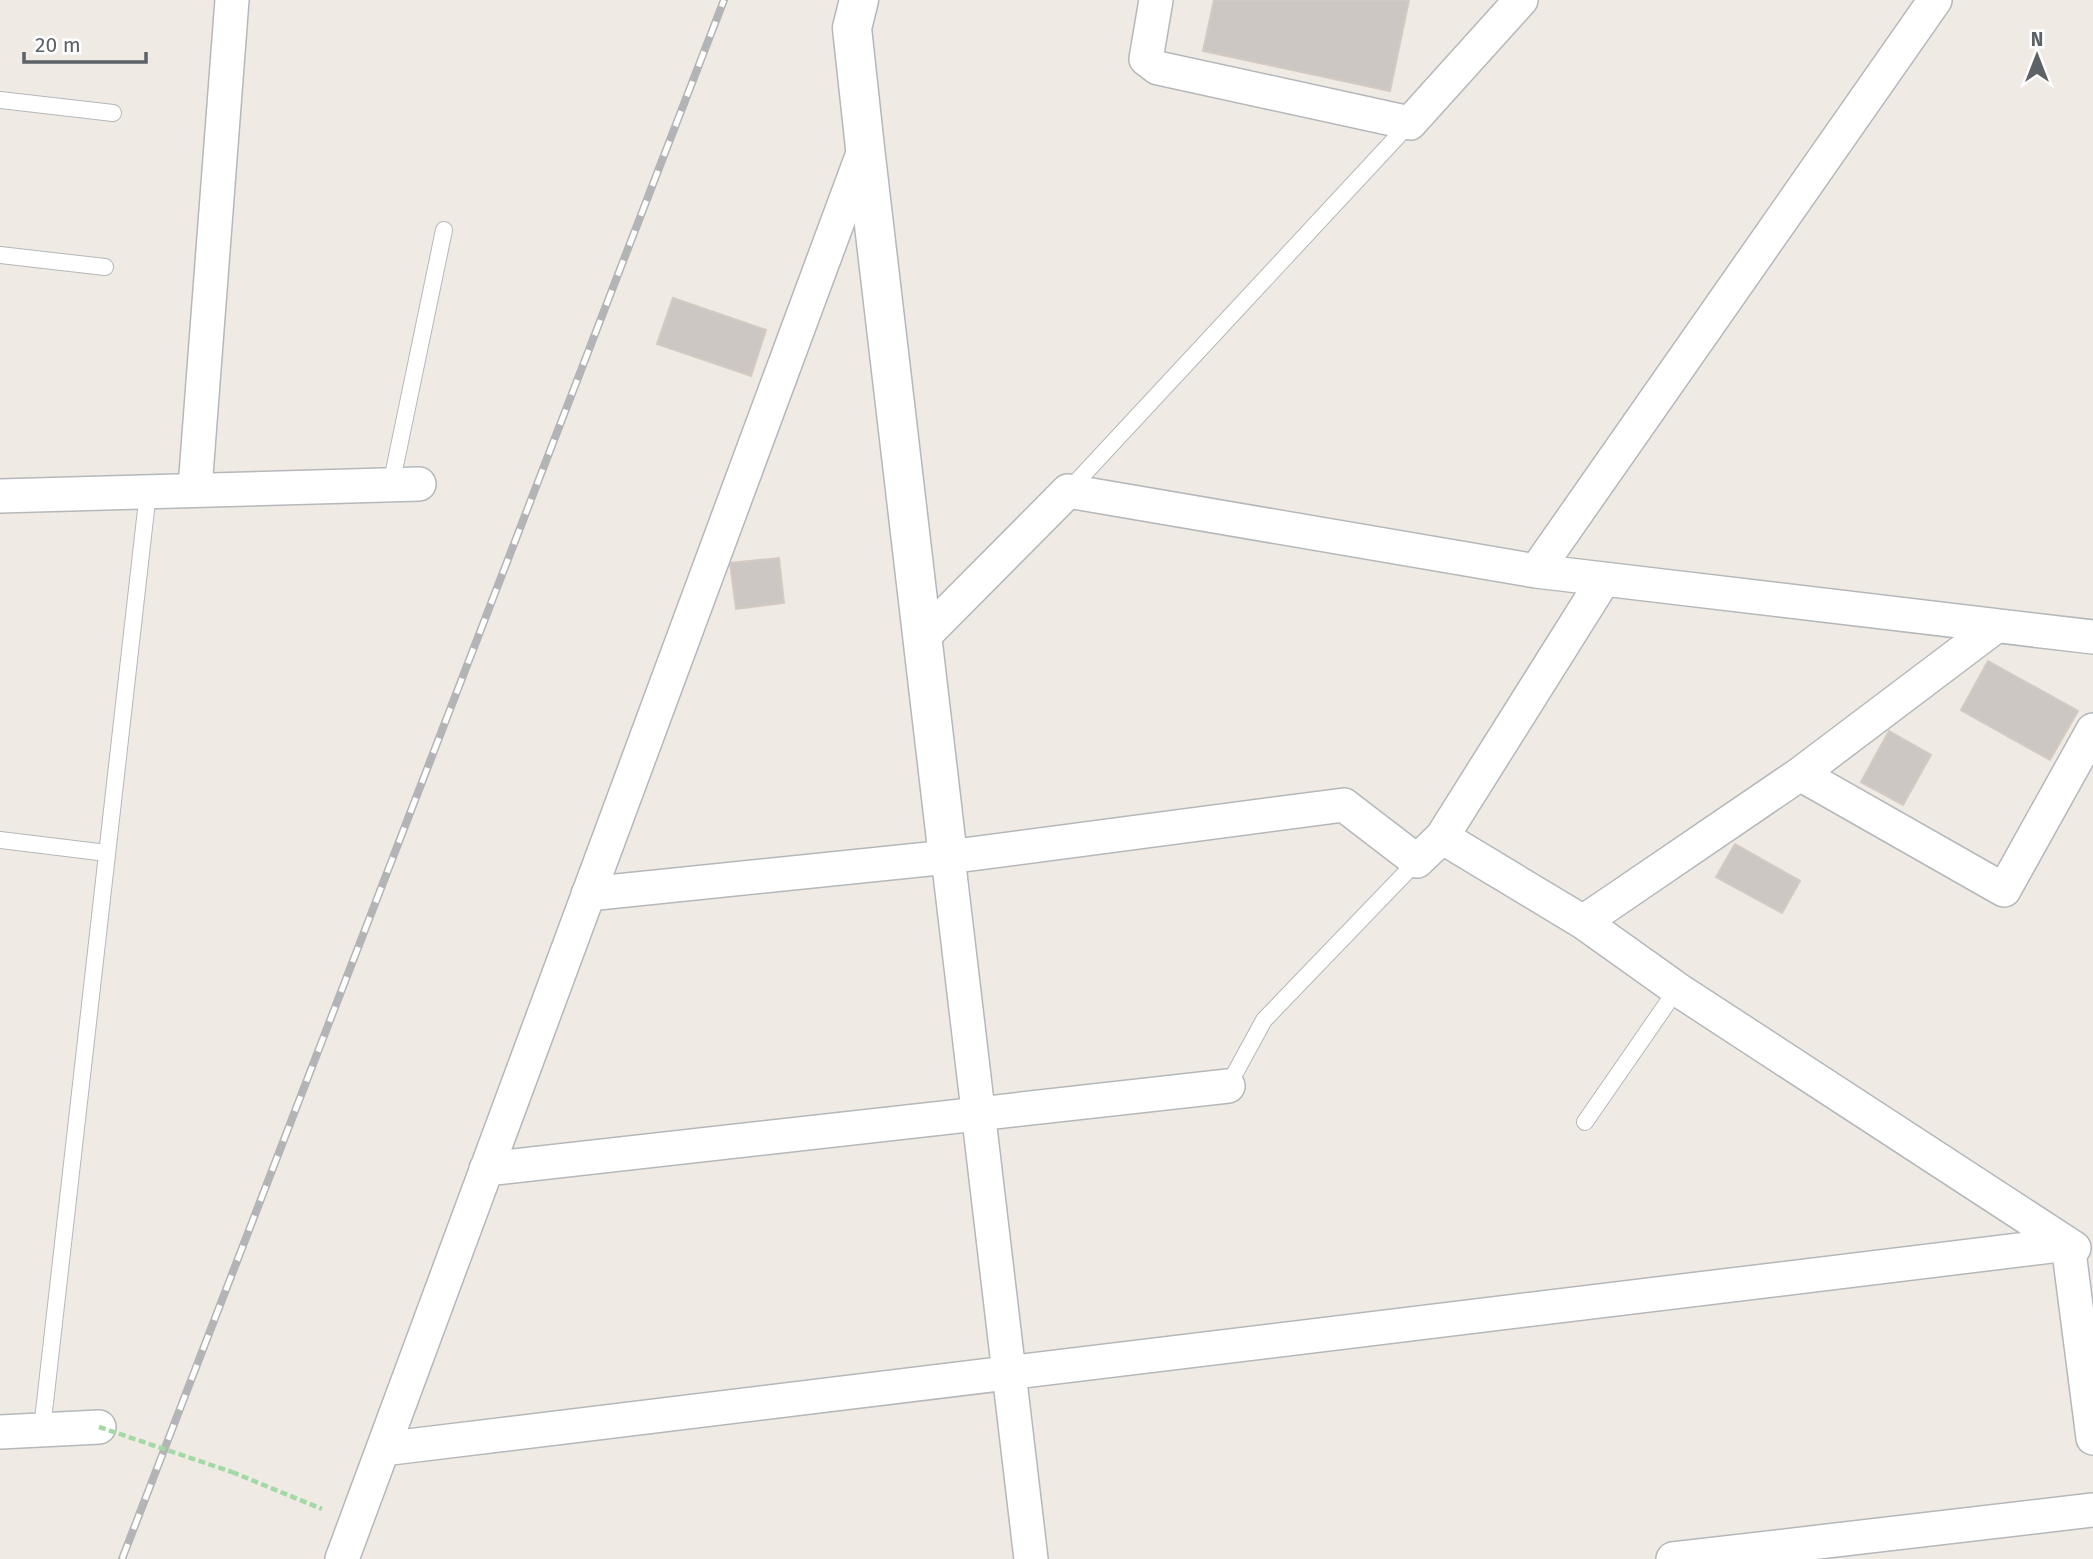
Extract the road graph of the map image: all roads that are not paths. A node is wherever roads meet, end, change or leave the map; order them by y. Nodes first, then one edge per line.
1 (232, 0) edge
2 (859, 0) edge
3 (1156, 0) edge
4 (1521, 0) edge
5 (1935, 0) edge
6 (0, 100) edge
7 (113, 113) dead end
8 (1410, 123) junction
9 (864, 148) junction
10 (444, 230) dead end
11 (0, 255) edge
12 (105, 267) dead end
13 (405, 484) joint
14 (195, 488) junction
15 (1068, 491) junction
16 (148, 492) junction
17 (0, 496) edge
18 (1536, 571) junction
19 (1604, 579) junction
20 (1996, 626) junction
21 (2093, 636) edge
22 (921, 639) junction
23 (2093, 730) edge
24 (1800, 774) junction
25 (1442, 837) junction
26 (0, 840) edge
27 (107, 853) junction
28 (948, 857) junction
29 (1417, 861) junction
30 (588, 894) junction
31 (1583, 922) junction
32 (1677, 989) junction
33 (1228, 1086) joint
34 (980, 1113) junction
35 (1585, 1122) dead end
36 (486, 1168) junction
37 (2080, 1253) edge
38 (1010, 1374) junction
39 (99, 1427) road end
40 (42, 1429) junction
41 (0, 1432) edge
42 (2093, 1438) edge
43 (383, 1449) junction
44 (2093, 1510) edge
45 (342, 1559) edge
46 (1031, 1559) edge
47 (1673, 1559) edge

1 - 14 street
2 - 9 street
3 - 8 street
4 - 8 street
5 - 18 street
6 - 7 lane
8 - 15 lane
9 - 22 street
9 - 30 street
10 - 13 lane
11 - 12 lane
13 - 14 street
14 - 16 street
15 - 18 street
15 - 22 street
16 - 17 street
16 - 27 lane
18 - 19 street
19 - 20 street
19 - 25 street
20 - 21 street
20 - 24 street
22 - 28 street
23 - 24 street
24 - 31 street
25 - 29 street
25 - 31 street
26 - 27 lane
27 - 40 lane
28 - 29 street
28 - 30 street
28 - 34 street
29 - 33 lane
30 - 36 street
31 - 32 street
32 - 35 lane
32 - 37 street
33 - 34 street
34 - 36 street
34 - 38 street
36 - 43 street
37 - 38 street
37 - 42 street
38 - 43 street
38 - 46 street
39 - 40 street
40 - 41 street
43 - 45 street
44 - 47 street

